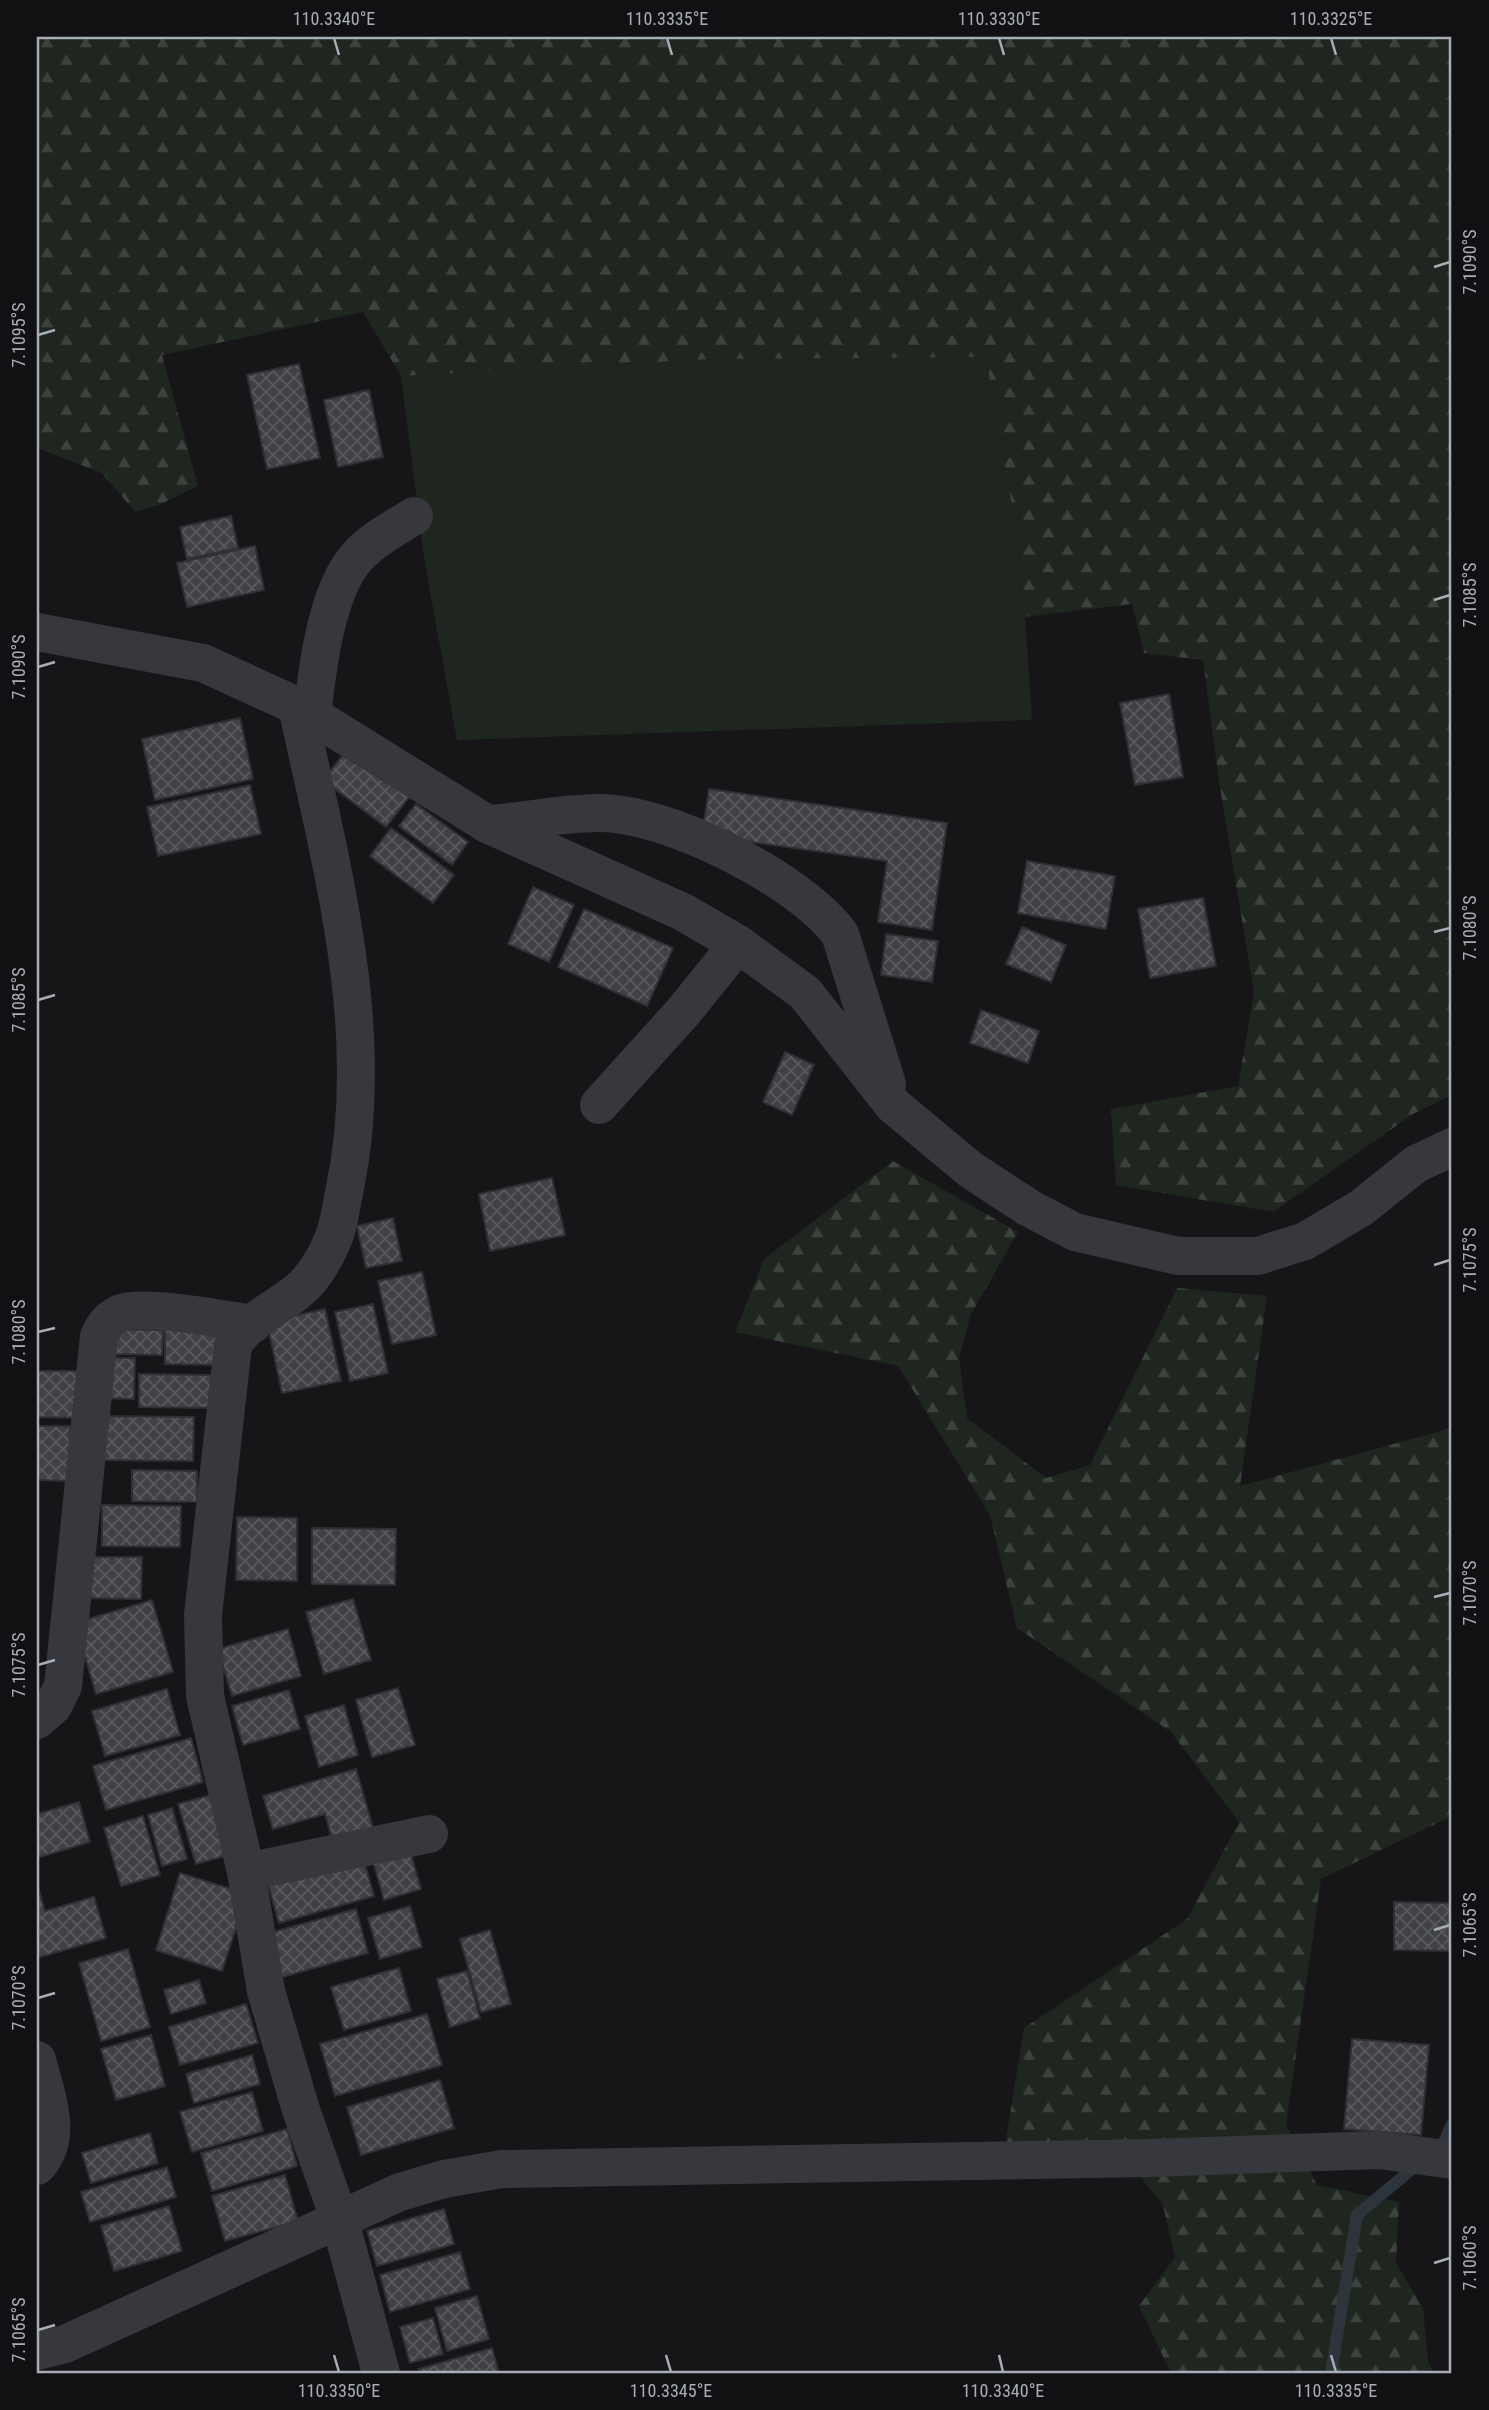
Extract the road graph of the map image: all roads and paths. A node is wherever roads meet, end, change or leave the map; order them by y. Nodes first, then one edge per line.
1 (414, 516) dead end
2 (37, 632) edge
3 (305, 711) junction
4 (489, 825) junction
5 (738, 944) junction
6 (598, 1105) dead end
7 (893, 1105) junction
8 (1452, 1147) edge
9 (253, 1324) junction
10 (37, 1720) edge
11 (429, 1834) dead end
12 (246, 1872) junction
13 (37, 2060) edge
14 (1452, 2160) edge
15 (37, 2166) edge
16 (340, 2221) junction
17 (37, 2351) edge
18 (381, 2373) edge

1 - 3 street
2 - 3 street
3 - 4 street
3 - 9 street
4 - 5 street
4 - 7 street
5 - 6 street
5 - 7 street
7 - 8 street
9 - 10 street
9 - 12 street
11 - 12 street
12 - 16 street
13 - 15 street
14 - 16 street
16 - 17 street
16 - 18 street

